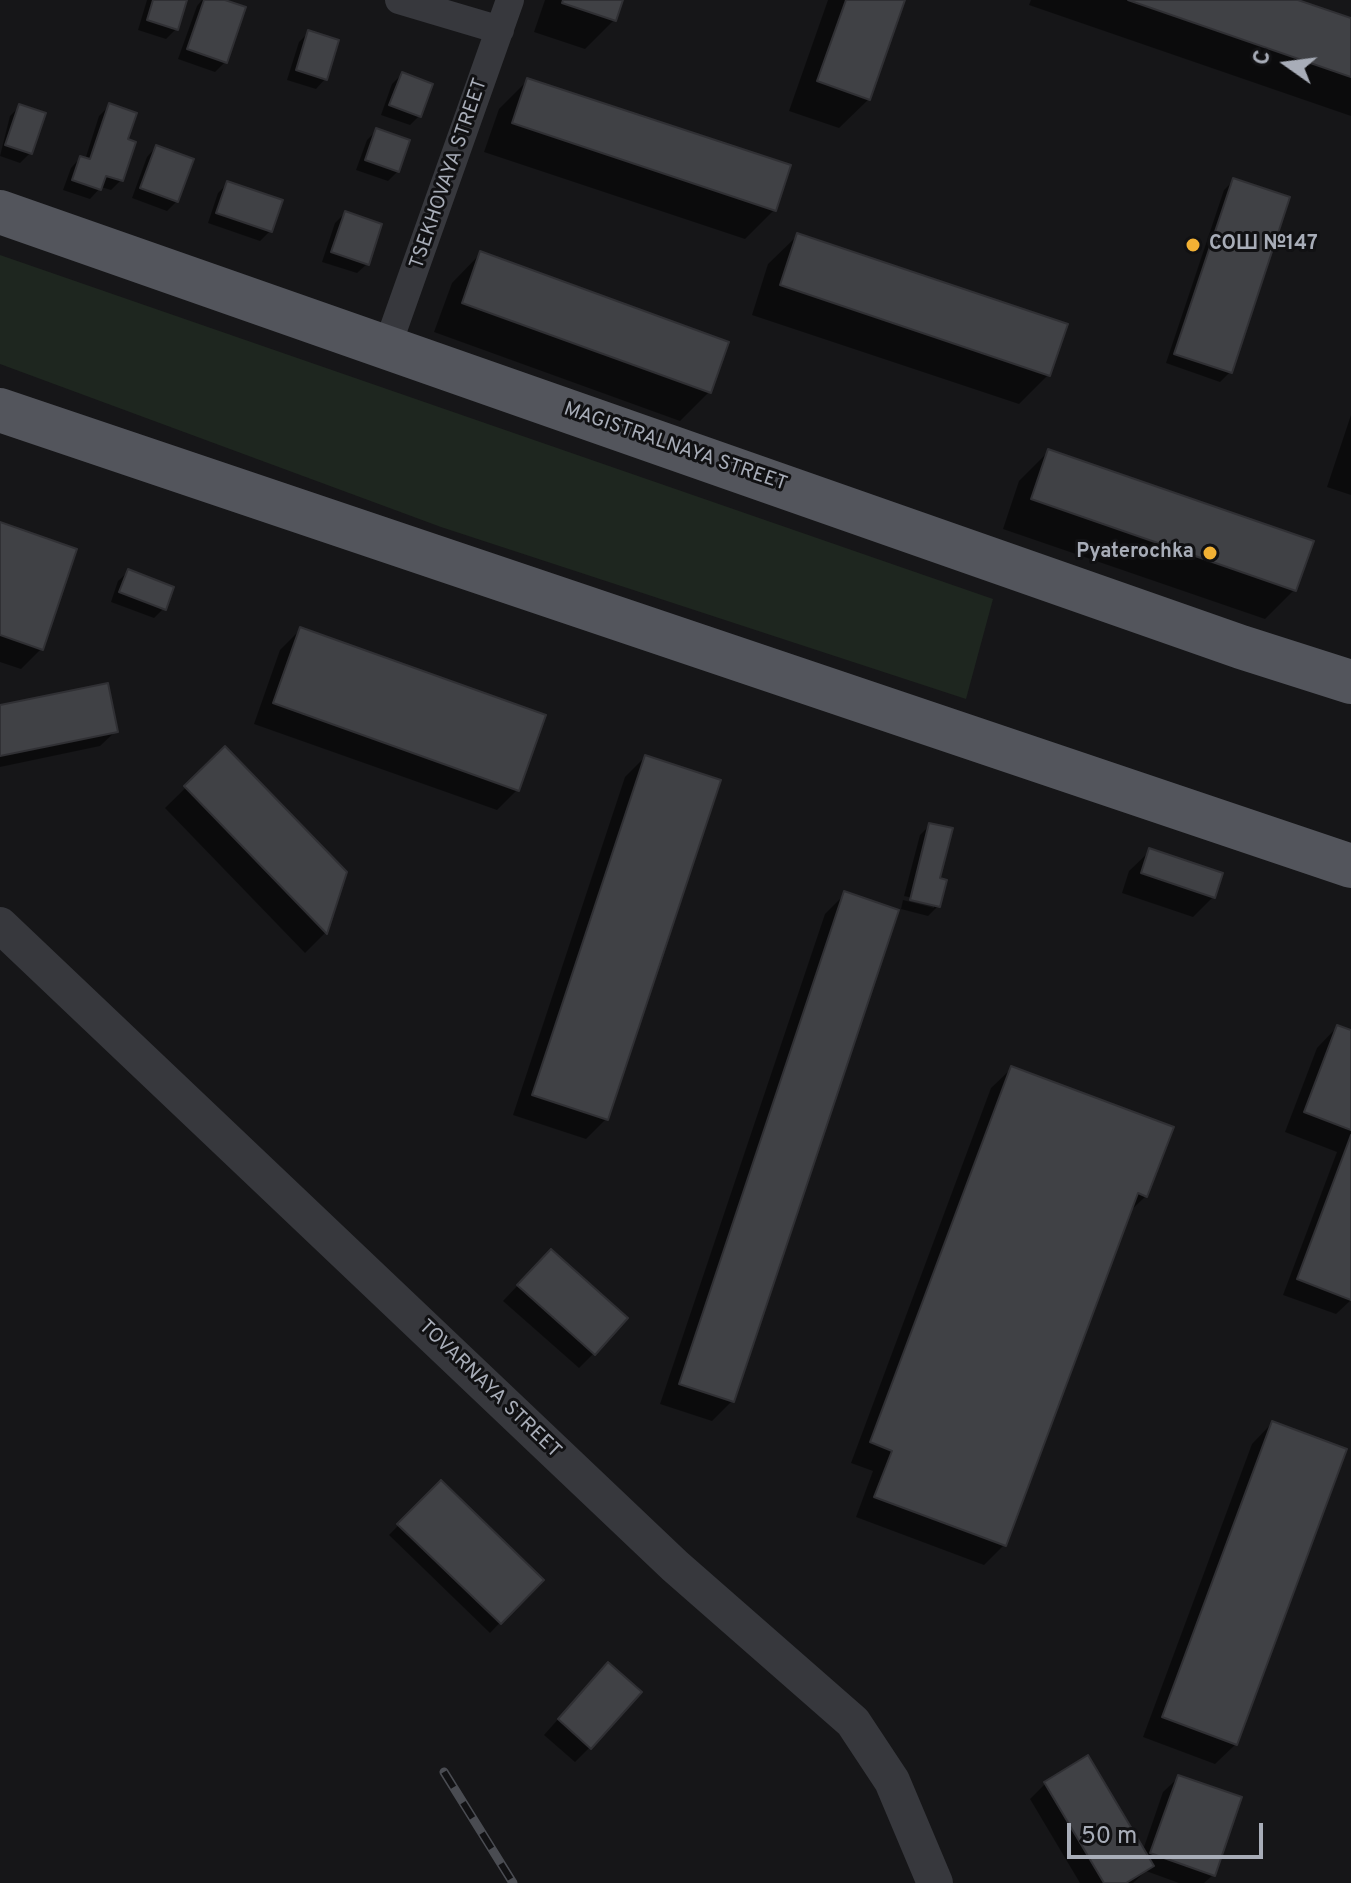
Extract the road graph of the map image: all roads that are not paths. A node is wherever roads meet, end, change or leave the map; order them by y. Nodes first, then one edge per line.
1 (399, 0) edge
2 (510, 0) edge
3 (500, 30) junction
4 (0, 212) edge
5 (387, 347) junction
6 (0, 410) edge
7 (1351, 682) edge
8 (1351, 866) edge
9 (0, 925) edge
10 (935, 1883) edge

1 - 3 street
2 - 3 street, TSEKHOVAYA STREET
3 - 5 street, TSEKHOVAYA STREET
4 - 5 main road, MAGISTRALNAYA STREET
5 - 7 main road, MAGISTRALNAYA STREET
6 - 8 main road
9 - 10 street, TOVARNAYA STREET

